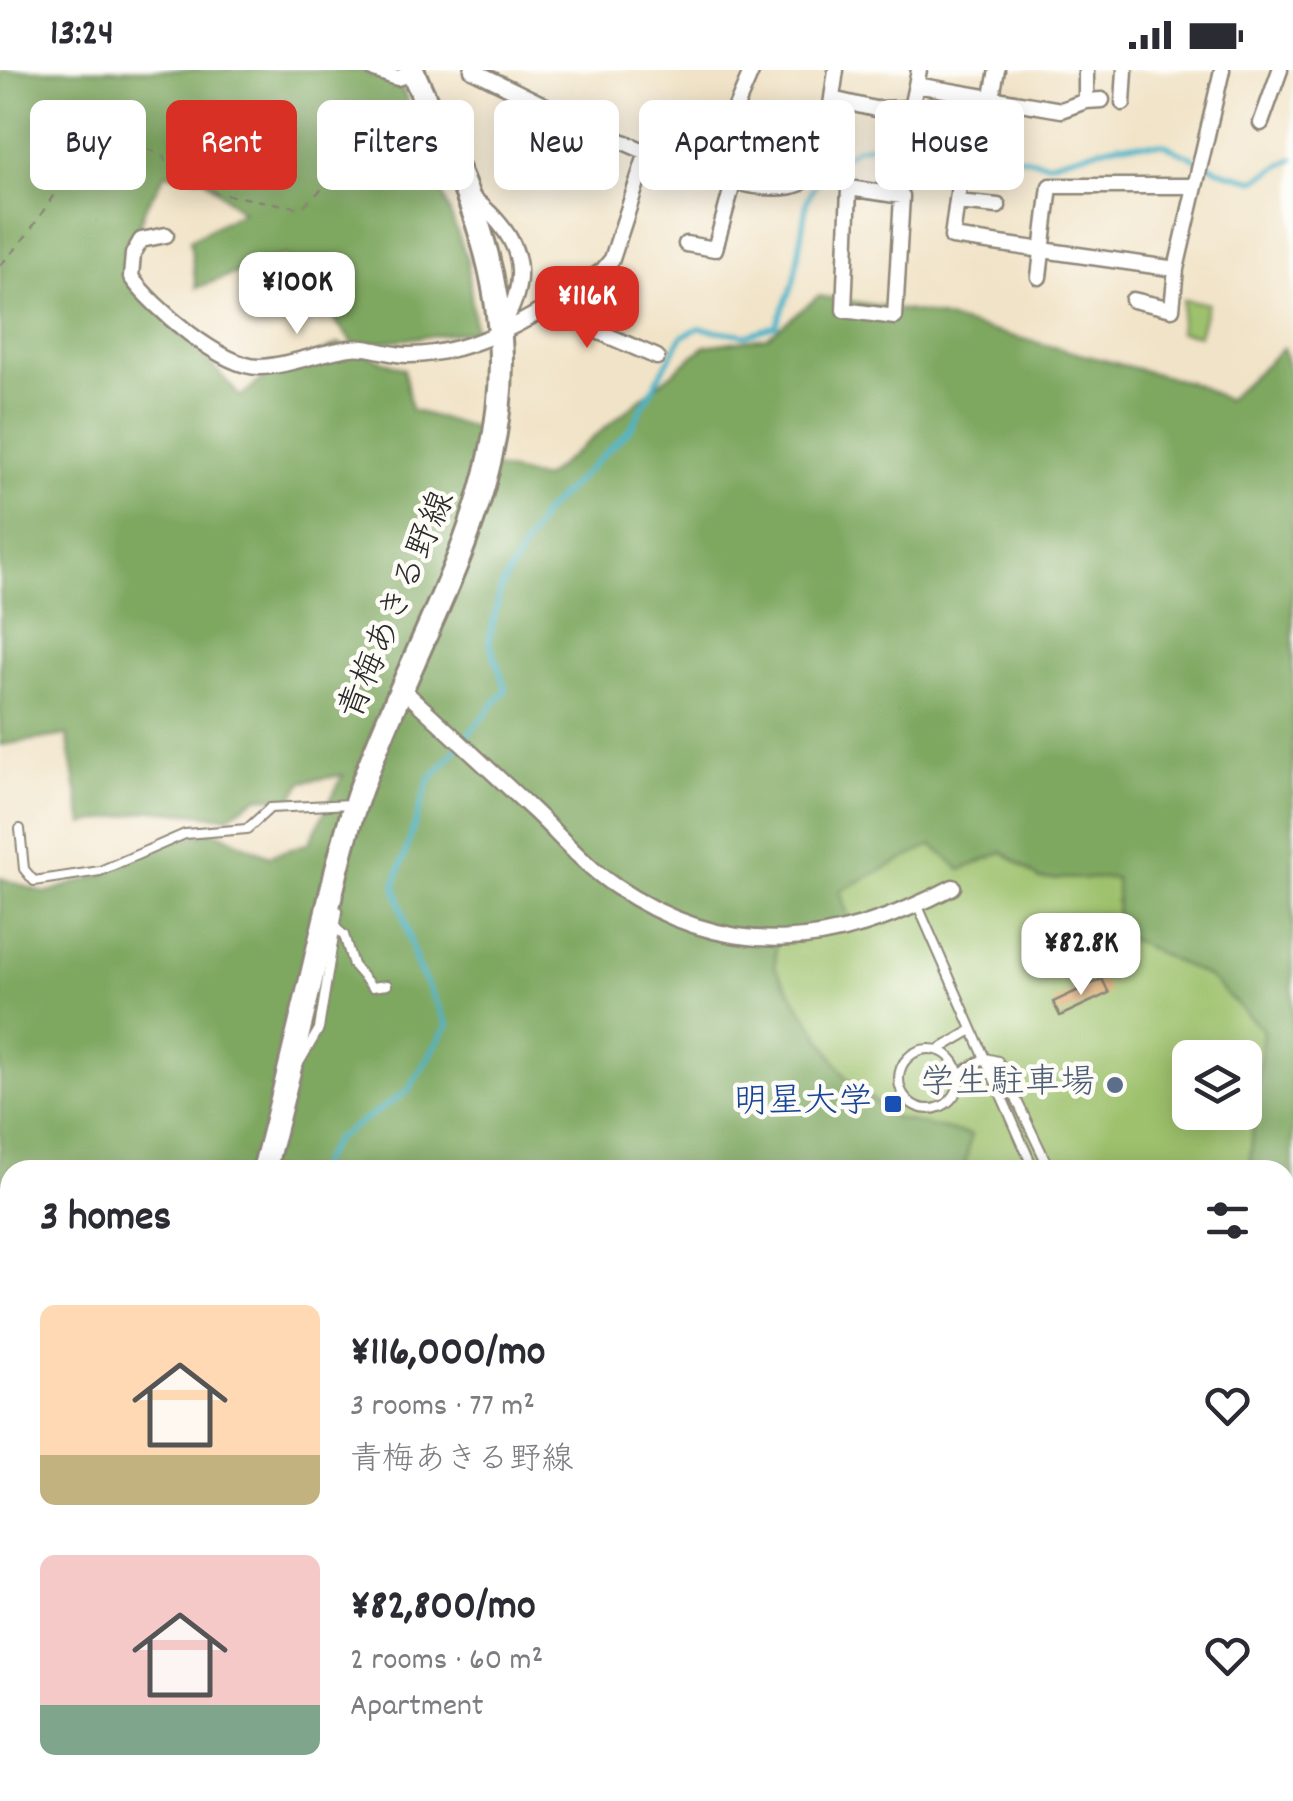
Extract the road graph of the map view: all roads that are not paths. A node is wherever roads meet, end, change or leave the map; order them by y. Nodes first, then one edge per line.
1 (374, 70) edge
2 (472, 70) edge
3 (752, 70) edge
4 (836, 70) edge
5 (997, 70) edge
6 (1086, 70) edge
7 (1125, 70) edge
8 (1222, 70) edge
9 (1280, 70) edge
10 (412, 72) edge
11 (918, 77) edge
12 (992, 96) junction
13 (832, 99) joint
14 (739, 100) edge
15 (1123, 103) dead end
16 (1261, 124) dead end
17 (639, 148) edge
18 (1199, 171) junction
19 (639, 176) edge
20 (849, 188) joint
21 (731, 190) edge
22 (958, 190) edge
23 (957, 202) junction
24 (998, 206) dead end
25 (166, 235) dead end
26 (686, 244) dead end
27 (1042, 250) junction
28 (1176, 269) junction
29 (1039, 277) dead end
30 (579, 285) junction
31 (1133, 300) dead end
32 (497, 334) junction
33 (657, 357) dead end
34 (401, 688) junction
35 (356, 804) junction
36 (20, 829) dead end
37 (334, 883) junction
38 (953, 887) dead end
39 (918, 906) junction
40 (336, 928) junction
41 (387, 985) dead end
42 (972, 1030) junction
43 (938, 1050) junction
44 (985, 1058) junction
45 (289, 1072) junction
46 (957, 1074) junction
47 (267, 1160) edge
48 (1030, 1160) edge
49 (1045, 1160) edge

1 - 10 street
2 - 17 street
3 - 14 street
4 - 13 street
5 - 12 street
6 - 12 street
7 - 15 street
8 - 18 street
9 - 16 street
10 - 32 main road, 青梅あきる野線
11 - 12 street
11 - 13 street
18 - 27 street
18 - 28 street
19 - 30 street
20 - 20 street
21 - 26 street
22 - 23 street
23 - 24 street
23 - 27 street
25 - 32 street
27 - 28 street
27 - 29 street
28 - 31 street
30 - 32 street
30 - 33 street
32 - 34 main road, 青梅あきる野線
34 - 35 main road, 青梅あきる野線
34 - 39 street
35 - 36 lane
35 - 37 main road, 青梅あきる野線
37 - 40 lane
37 - 45 main road, 青梅あきる野線
38 - 39 street
39 - 42 lane
40 - 41 lane
40 - 45 lane
42 - 43 lane
42 - 44 lane
43 - 46 lane
43 - 46 lane
44 - 46 lane
44 - 48 lane
44 - 49 lane
45 - 47 main road, 青梅あきる野線

